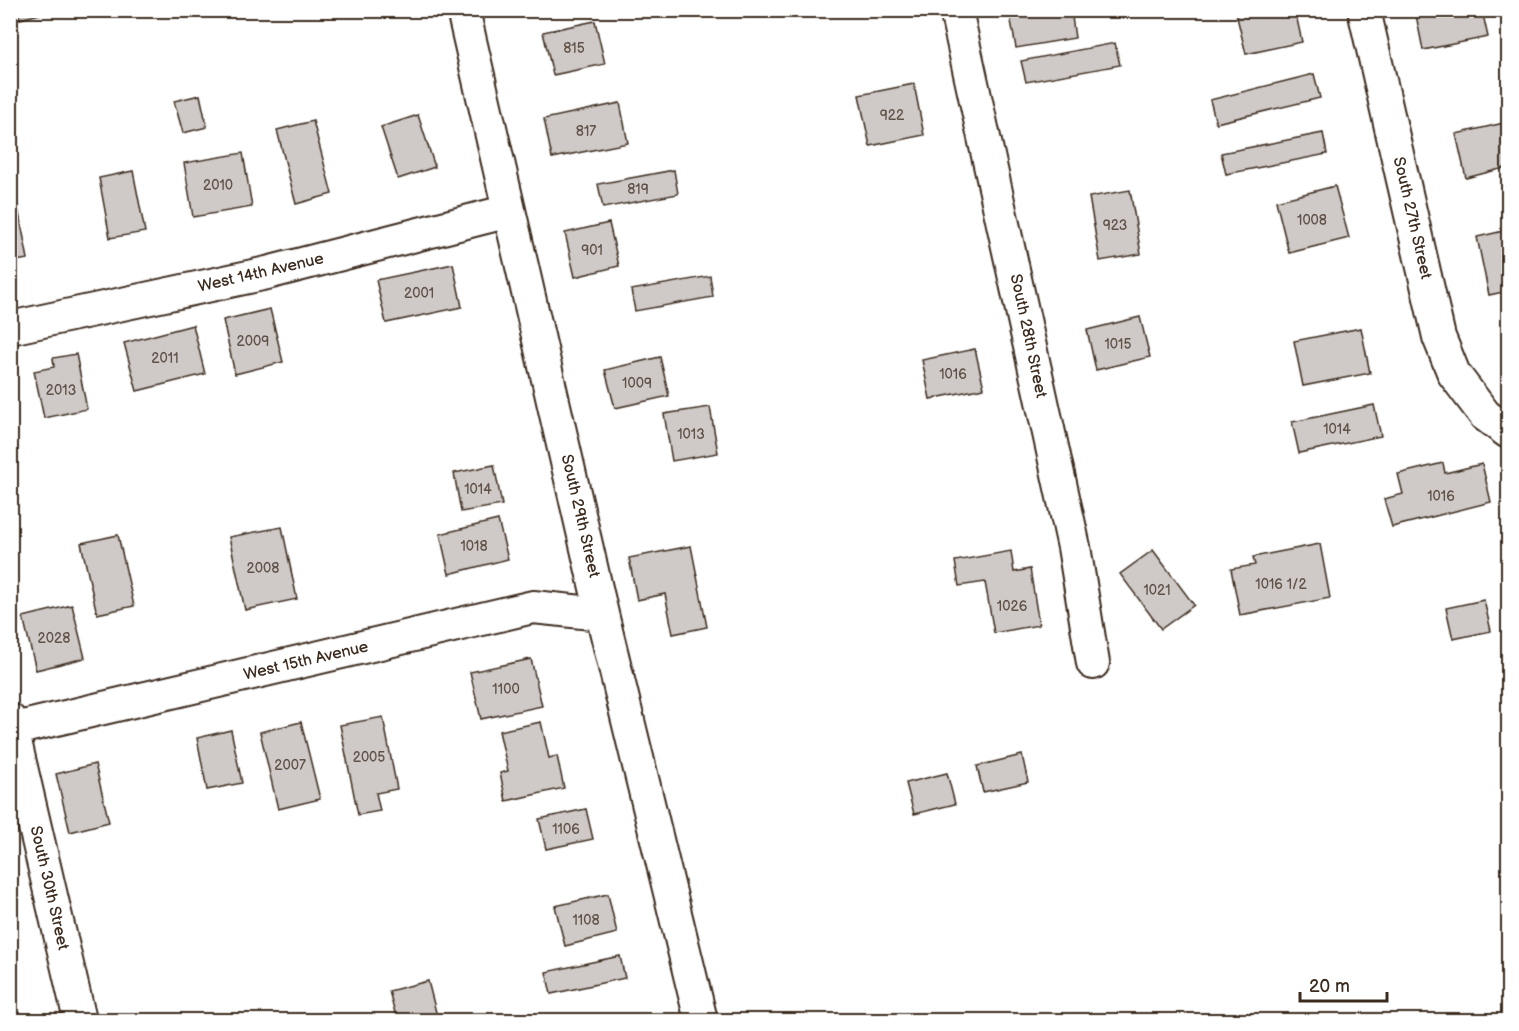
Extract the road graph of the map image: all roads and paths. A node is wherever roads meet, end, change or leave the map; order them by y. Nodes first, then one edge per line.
1 (463, 10) edge
2 (956, 10) edge
3 (1364, 10) edge
4 (509, 211) junction
5 (10, 328) edge
6 (1497, 423) edge
7 (602, 614) junction
8 (1093, 663) dead end
9 (11, 727) edge
10 (80, 1020) edge
11 (701, 1020) edge

1 - 4 street, South 29th Street
2 - 8 street, South 28th Street
3 - 6 street, South 27th Street
4 - 5 street, West 14th Avenue
4 - 7 street, South 29th Street
7 - 9 street, West 15th Avenue
7 - 11 street, South 29th Street
9 - 10 street, South 30th Street

